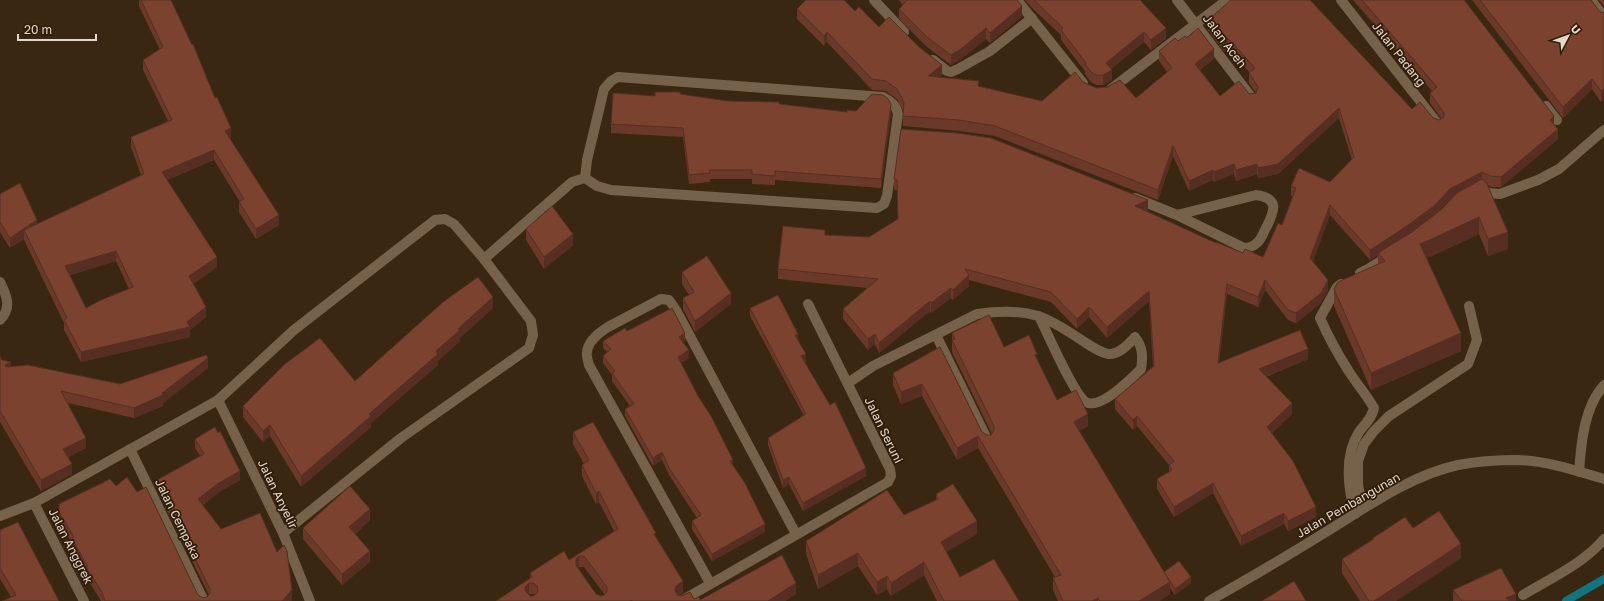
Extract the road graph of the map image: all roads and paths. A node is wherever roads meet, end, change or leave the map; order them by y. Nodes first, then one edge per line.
1 (874, 0) edge
2 (1017, 0) edge
3 (1177, 0) edge
4 (1227, 0) edge
5 (1341, 0) edge
6 (1591, 0) edge
7 (1604, 17) edge
8 (1032, 18) junction
9 (1196, 24) junction
10 (913, 41) edge
11 (923, 51) edge
12 (1090, 90) edge
13 (1103, 92) edge
14 (1252, 98) edge
15 (1542, 101) edge
16 (1557, 120) dead end
17 (1438, 124) edge
18 (1604, 130) edge
19 (585, 178) junction
20 (1126, 194) edge
21 (1471, 196) edge
22 (1176, 215) junction
23 (1396, 251) edge
24 (484, 259) junction
25 (0, 282) edge
26 (808, 304) dead end
27 (1469, 306) dead end
28 (1038, 316) junction
29 (0, 320) edge
30 (936, 335) junction
31 (848, 383) junction
32 (1604, 385) edge
33 (218, 400) junction
34 (988, 441) edge
35 (130, 449) junction
36 (1579, 472) junction
37 (1604, 479) edge
38 (34, 503) junction
39 (1359, 511) junction
40 (0, 515) edge
41 (283, 533) junction
42 (796, 534) junction
43 (1604, 539) edge
44 (710, 583) junction
45 (1523, 594) dead end
46 (84, 601) edge
47 (204, 601) edge
48 (310, 601) edge
49 (680, 601) edge
50 (1209, 601) edge

1 - 10 street
2 - 8 street
3 - 9 street, Jalan Aceh
4 - 9 street
5 - 17 street, Jalan Padang
6 - 7 street
8 - 11 street
8 - 12 street
9 - 13 street
9 - 14 street, Jalan Aceh
15 - 16 street
18 - 21 street
19 - 19 street
19 - 24 street
20 - 22 street
22 - 22 street
23 - 39 street
24 - 33 street
24 - 41 street
25 - 29 street
26 - 31 street
27 - 39 street
28 - 28 street
28 - 30 street
30 - 31 street
30 - 34 street
31 - 42 street, Jalan Seruni
32 - 36 street
33 - 35 street
33 - 41 street, Jalan Anyelir
35 - 38 street
35 - 47 street, Jalan Cempaka
36 - 37 street, Jalan Pembangunan
36 - 39 street, Jalan Pembangunan
38 - 40 street
38 - 46 street, Jalan Anggrek
39 - 50 street, Jalan Pembangunan
41 - 48 street, Jalan Anyelir
42 - 44 street, Jalan Seruni
42 - 44 street
43 - 45 street
44 - 49 street, Jalan Seruni

